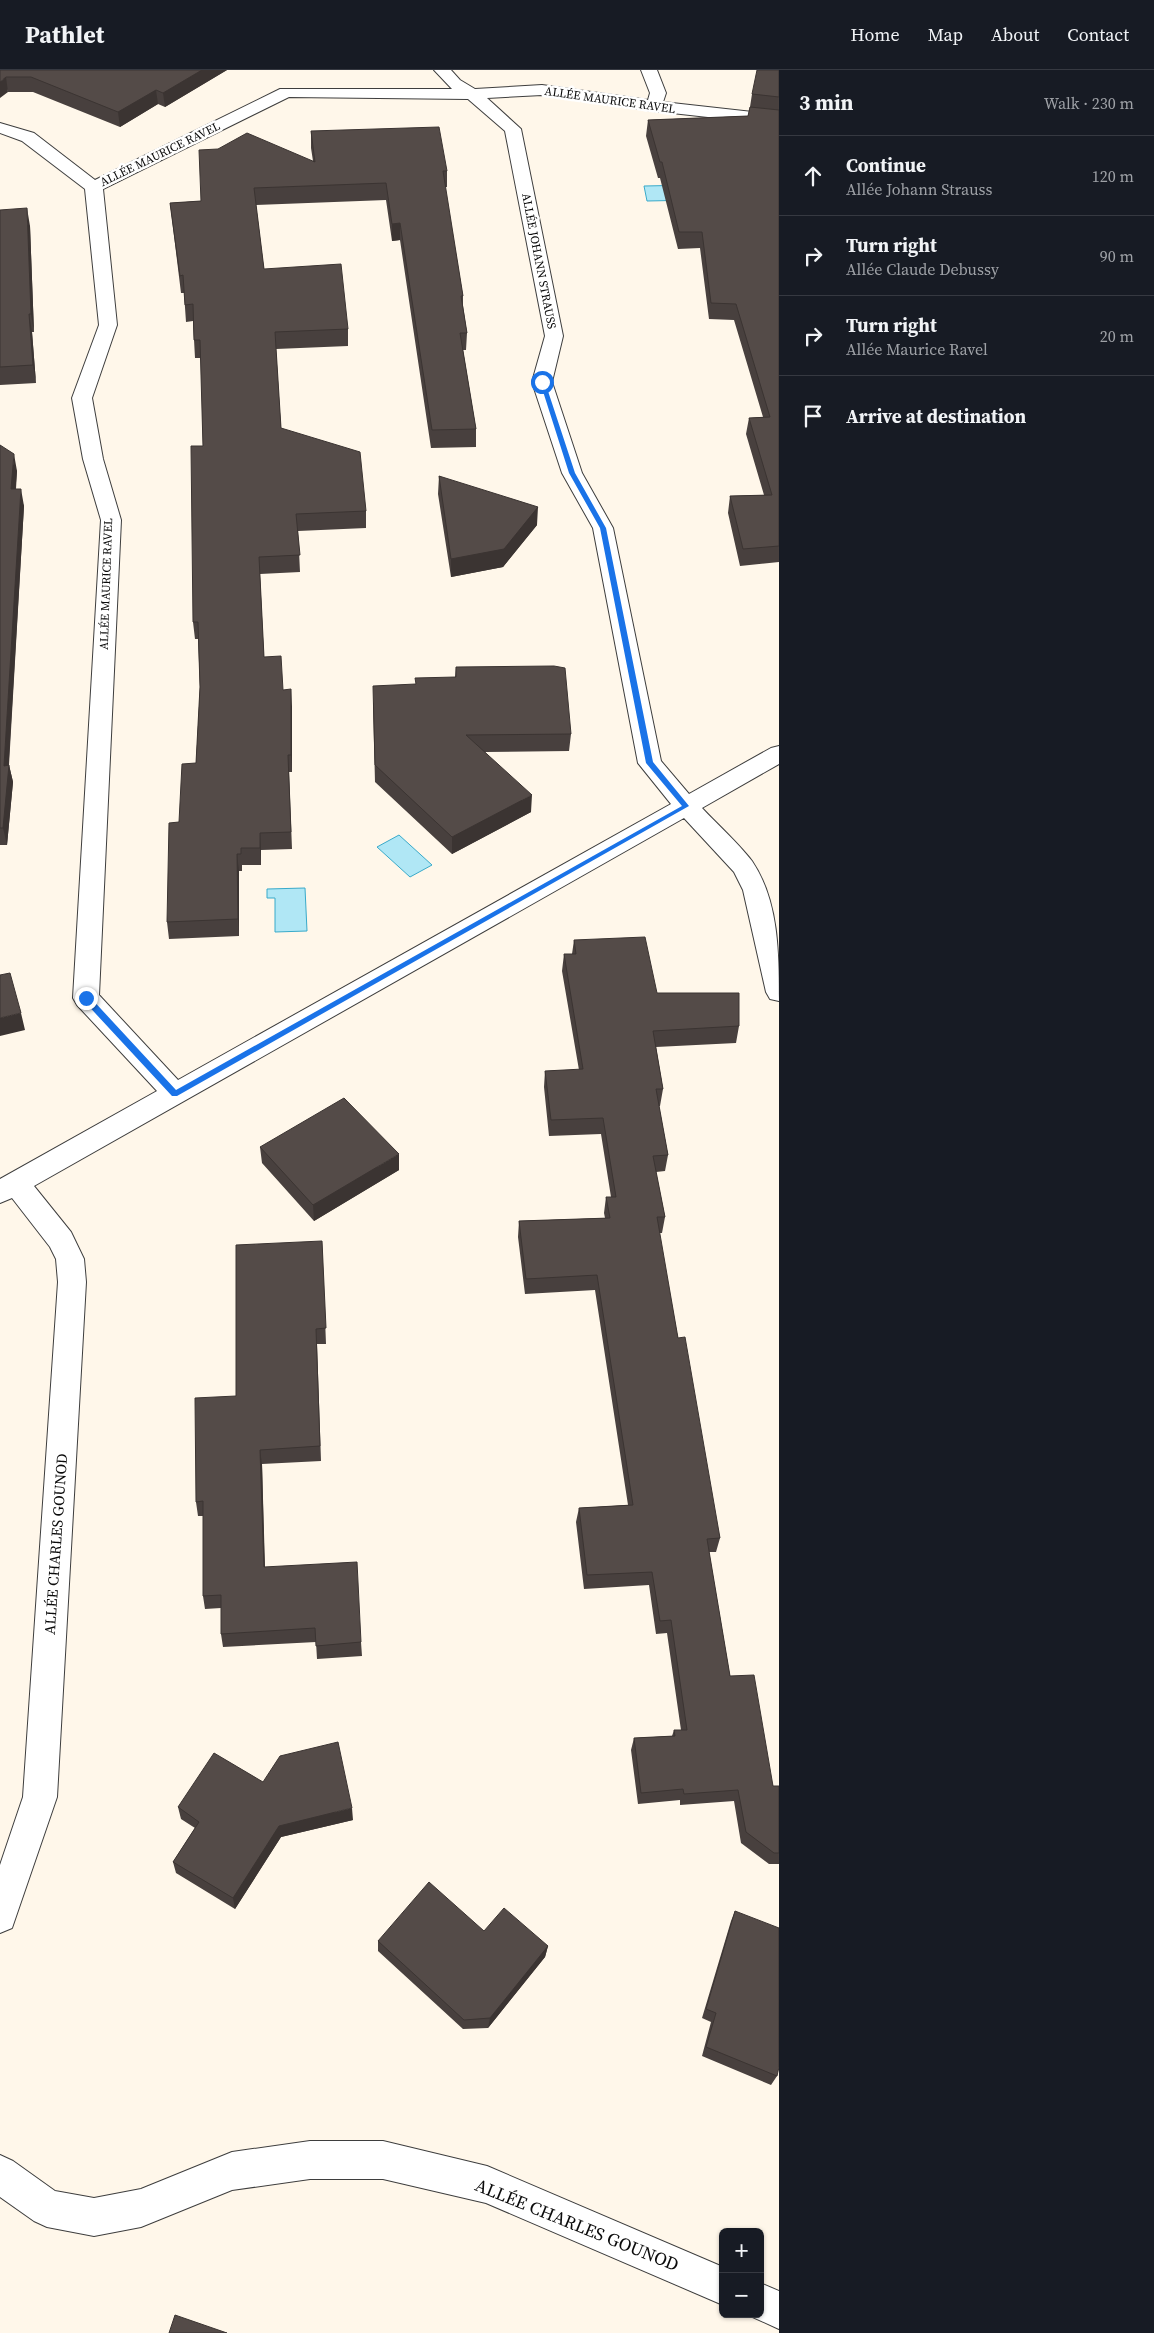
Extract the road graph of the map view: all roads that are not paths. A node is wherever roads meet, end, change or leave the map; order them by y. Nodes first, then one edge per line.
1 (442, 70) edge
2 (649, 70) edge
3 (472, 94) junction
4 (654, 106) junction
5 (779, 120) edge
6 (0, 128) edge
7 (94, 187) junction
8 (779, 754) edge
9 (686, 806) junction
10 (779, 992) edge
11 (175, 1094) junction
12 (8, 1188) edge
13 (0, 1916) edge
14 (0, 2174) edge
15 (719, 2284) edge
16 (764, 2304) edge
17 (779, 2310) edge

1 - 3 street, ALLÉE JOHANN STRAUSS
2 - 4 street
3 - 4 street, ALLÉE MAURICE RAVEL
3 - 7 street, ALLÉE MAURICE RAVEL
3 - 9 street, ALLÉE JOHANN STRAUSS
4 - 5 street, ALLÉE MAURICE RAVEL
6 - 7 street
7 - 11 street, ALLÉE MAURICE RAVEL
8 - 9 street
9 - 10 street, ALLÉE JOHANN STRAUSS
9 - 11 street
11 - 12 street
12 - 13 street, ALLÉE CHARLES GOUNOD
14 - 15 street, ALLÉE CHARLES GOUNOD
16 - 17 street

